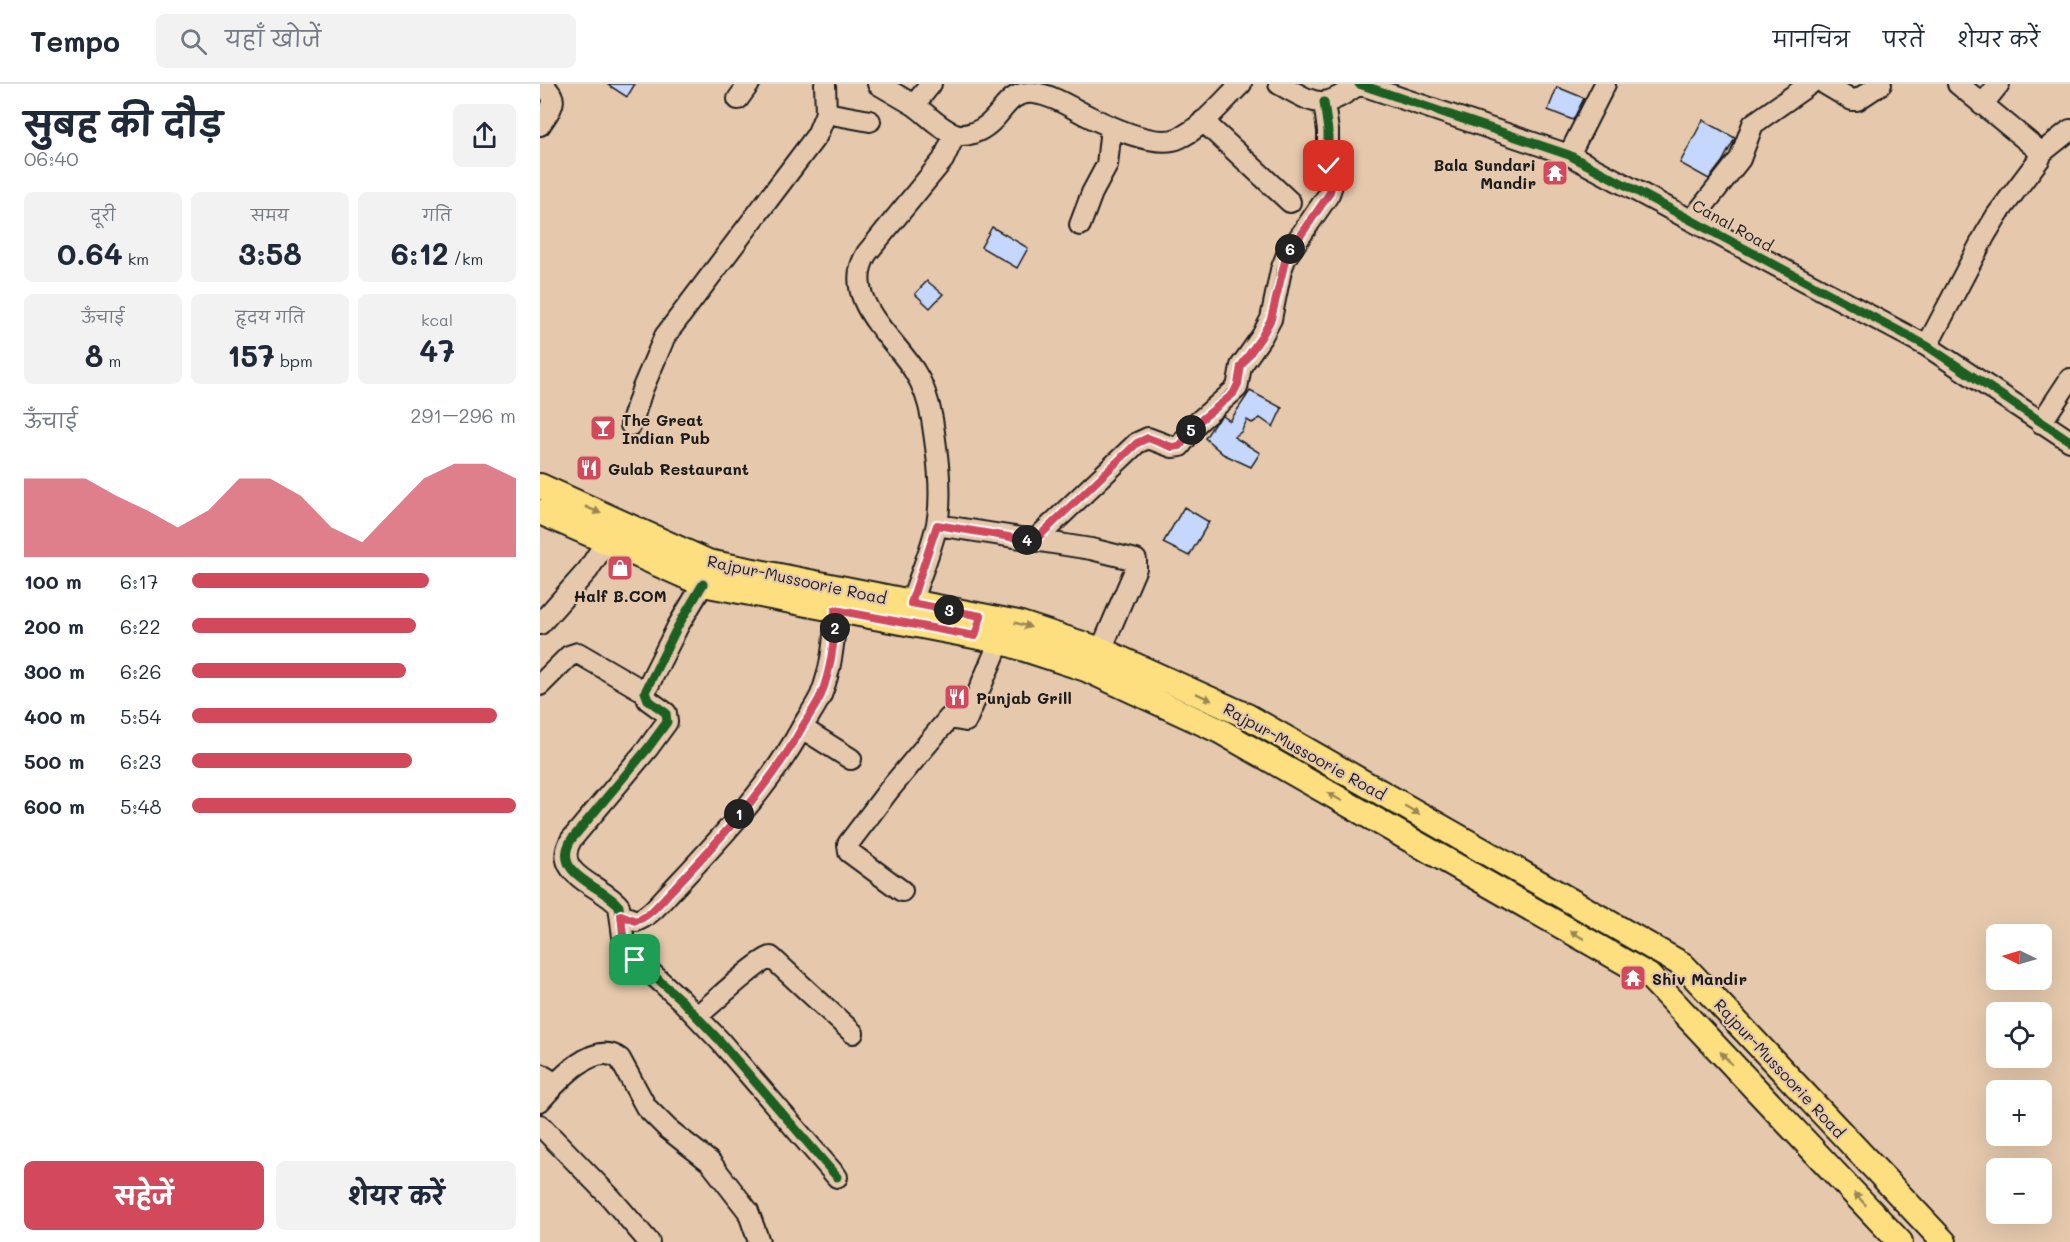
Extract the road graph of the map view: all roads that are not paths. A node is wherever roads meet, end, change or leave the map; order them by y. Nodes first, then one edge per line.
1 (542, 84) edge
2 (825, 84) edge
3 (878, 84) edge
4 (931, 84) edge
5 (1279, 84) edge
6 (1359, 84) edge
7 (1605, 84) edge
8 (1810, 84) edge
9 (1825, 84) edge
10 (1881, 84) edge
11 (1958, 84) edge
12 (1999, 84) edge
13 (1229, 88) edge
14 (1324, 102) junction
15 (914, 105) junction
16 (1982, 105) junction
17 (826, 113) junction
18 (870, 121) dead end
19 (1203, 121) junction
20 (540, 125) edge
21 (1112, 127) junction
22 (2070, 130) edge
23 (955, 134) junction
24 (2040, 154) junction
25 (1569, 155) junction
26 (1290, 202) dead end
27 (1692, 219) junction
28 (1080, 225) dead end
29 (1927, 346) junction
30 (2070, 379) edge
31 (2041, 423) junction
32 (631, 424) dead end
33 (2070, 441) edge
34 (540, 486) edge
35 (540, 512) edge
36 (937, 525) junction
37 (1034, 541) junction
38 (606, 542) junction
39 (703, 584) junction
40 (911, 603) junction
41 (835, 610) junction
42 (540, 624) edge
43 (978, 626) junction
44 (1000, 641) junction
45 (1101, 650) junction
46 (540, 686) edge
47 (645, 692) junction
48 (801, 728) junction
49 (851, 759) dead end
50 (902, 891) dead end
51 (621, 915) junction
52 (697, 1016) junction
53 (853, 1033) dead end
54 (548, 1079) edge
55 (540, 1101) edge
56 (540, 1125) edge
57 (837, 1177) dead end
58 (649, 1242) edge
59 (759, 1242) edge
60 (1900, 1242) edge
61 (1944, 1242) edge

1 - 20 street
2 - 17 street
3 - 15 street
4 - 15 street
5 - 14 street
6 - 14 street
6 - 25 street, Canal Road
7 - 25 street
8 - 27 street
9 - 10 street
11 - 16 street
12 - 16 street
13 - 19 street
14 - 37 street
15 - 23 street
16 - 24 street
17 - 18 street
17 - 32 street
19 - 21 street
19 - 26 street
21 - 23 street
21 - 28 street
22 - 24 street
23 - 36 street
24 - 29 street
25 - 27 street, Canal Road
27 - 29 street, Canal Road
29 - 31 street, Canal Road
30 - 31 street
31 - 33 street, Canal Road
34 -> 40 main road, Rajpur-Mussoorie Road
35 - 38 main road, Rajpur-Mussoorie Road
36 - 37 street
36 - 40 street
37 - 45 street
38 - 39 main road, Rajpur-Mussoorie Road
38 - 42 street
39 - 41 main road, Rajpur-Mussoorie Road
39 - 47 street
40 - 43 main road, Rajpur-Mussoorie Road
41 - 43 main road, Rajpur-Mussoorie Road
41 - 48 street
43 - 44 main road, Rajpur-Mussoorie Road
43 -> 45 main road, Rajpur-Mussoorie Road
44 - 50 street
60 -> 44 main road, Rajpur-Mussoorie Road
45 -> 61 main road, Rajpur-Mussoorie Road
46 - 47 street
47 - 51 street
48 - 49 street
48 - 51 street
51 - 52 street
52 - 53 street
52 - 57 street
54 - 55 street
54 - 59 street
56 - 58 street

